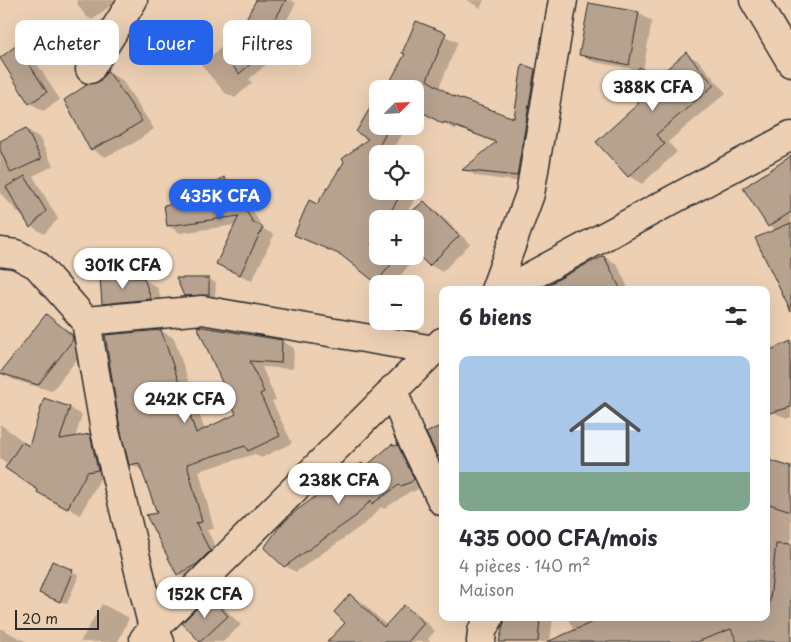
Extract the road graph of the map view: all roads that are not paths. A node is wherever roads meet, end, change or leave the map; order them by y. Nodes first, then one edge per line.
1 (133, 0) edge
2 (563, 0) edge
3 (754, 0) edge
4 (791, 62) edge
5 (90, 69) dead end
6 (791, 136) edge
7 (0, 252) edge
8 (496, 286) edge
9 (512, 286) edge
10 (86, 321) junction
11 (438, 346) edge
12 (392, 389) junction
13 (439, 495) edge
14 (487, 621) edge
15 (152, 637) edge
16 (481, 642) edge

1 - 5 street
2 - 8 street
3 - 4 street
6 - 9 street
7 - 10 street
10 - 11 street
10 - 15 street
11 - 12 street
12 - 13 street
12 - 15 street
14 - 16 street

